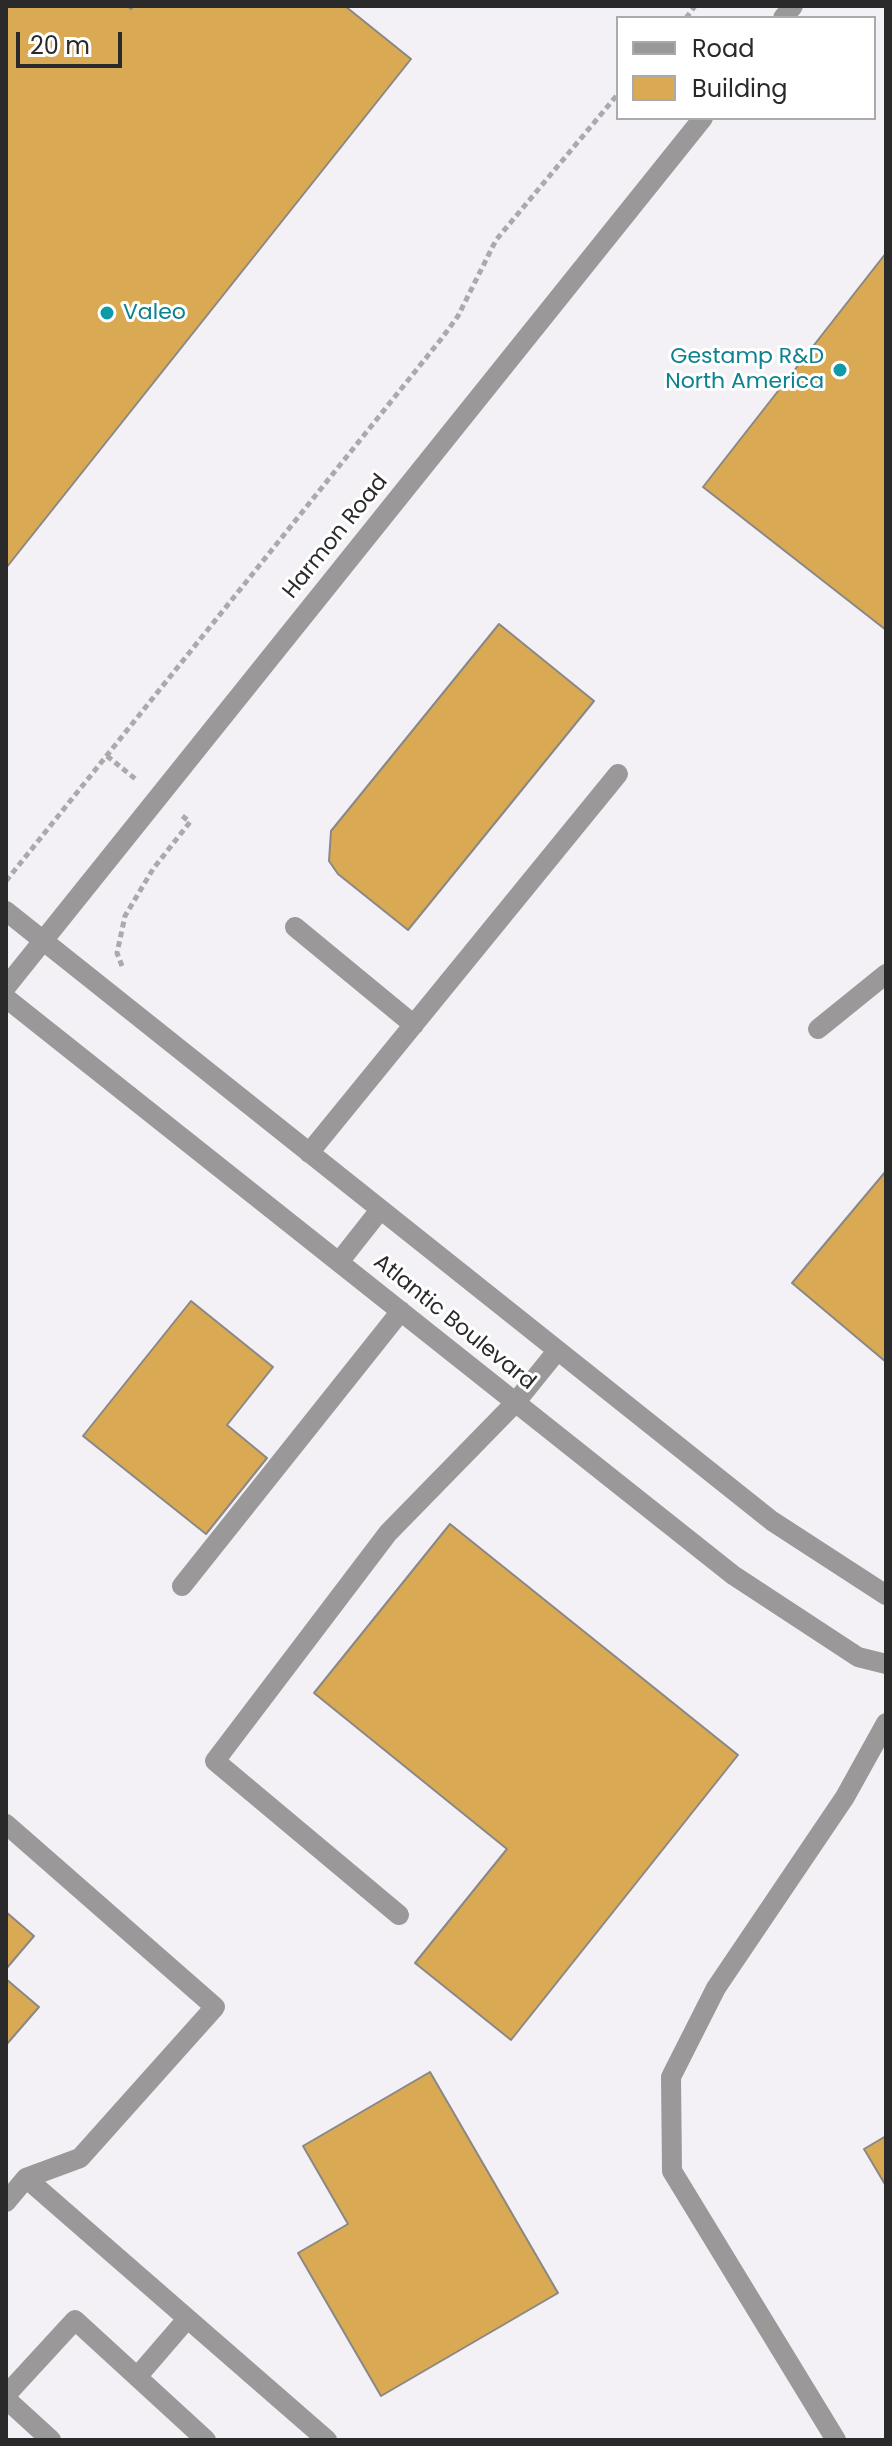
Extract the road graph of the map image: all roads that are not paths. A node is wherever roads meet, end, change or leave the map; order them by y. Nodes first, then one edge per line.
1 (701, 120) edge
2 (618, 774) dead end
3 (6, 911) edge
4 (295, 927) dead end
5 (42, 942) junction
6 (886, 974) edge
7 (6, 987) edge
8 (6, 998) edge
9 (414, 1025) junction
10 (818, 1029) dead end
11 (309, 1153) junction
12 (380, 1210) junction
13 (339, 1262) junction
14 (401, 1311) junction
15 (557, 1351) junction
16 (515, 1403) junction
17 (182, 1586) dead end
18 (886, 1595) edge
19 (886, 1664) edge
20 (886, 1723) edge
21 (6, 1824) edge
22 (399, 1915) dead end
23 (26, 2178) junction
24 (6, 2202) edge
25 (187, 2319) junction
26 (137, 2377) junction
27 (6, 2397) edge
28 (51, 2440) edge
29 (206, 2440) edge
30 (327, 2440) edge
31 (836, 2440) edge

1 - 5 street, Harmon Road
2 - 9 street
3 - 5 street, Atlantic Boulevard
4 - 9 street
5 - 7 street, Harmon Road
5 - 11 street, Atlantic Boulevard
6 - 10 street
8 - 13 street, Atlantic Boulevard
9 - 11 street
11 - 12 street, Atlantic Boulevard
12 - 13 street
12 - 15 street, Atlantic Boulevard
13 - 14 street, Atlantic Boulevard
14 - 16 street, Atlantic Boulevard
14 - 17 street
15 - 16 street
15 - 18 street, Atlantic Boulevard
16 - 19 street, Atlantic Boulevard
16 - 22 street
20 - 31 street
21 - 23 street
23 - 24 street
23 - 25 street
25 - 26 street
25 - 30 street
26 - 27 street
26 - 29 street
27 - 28 street

